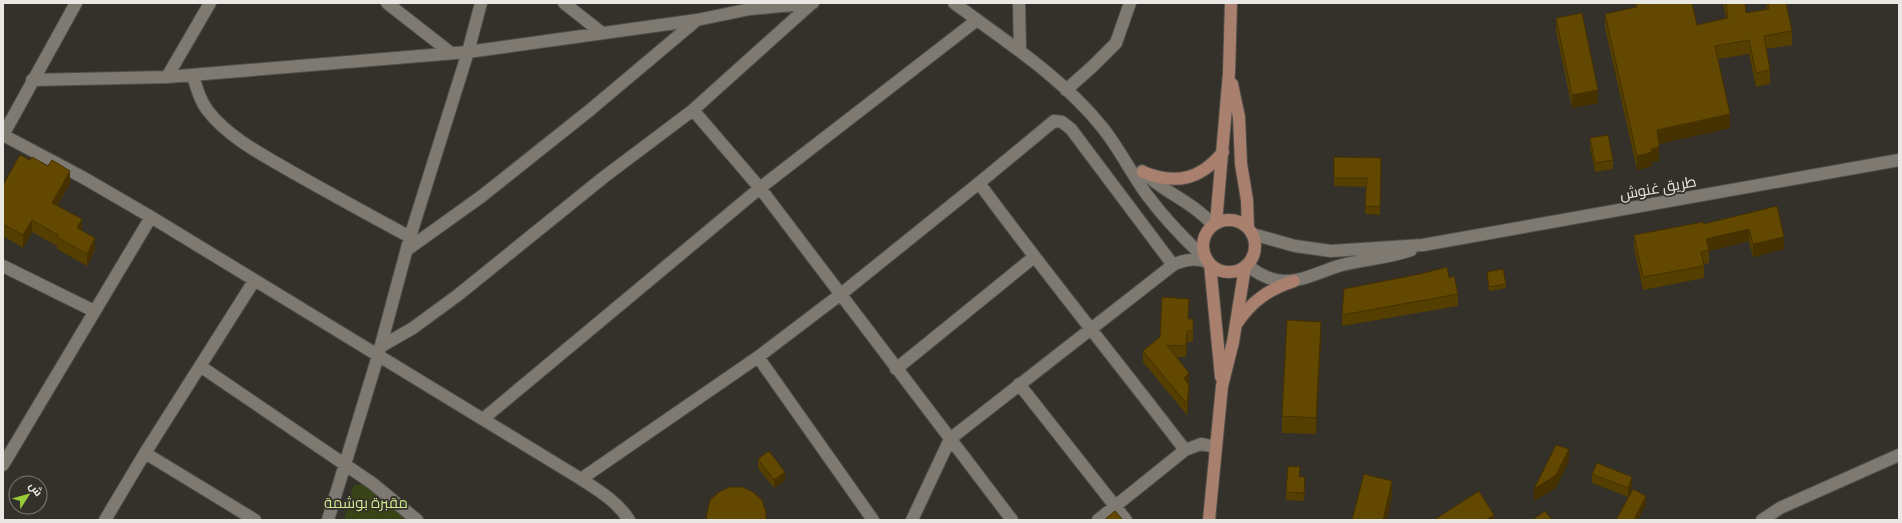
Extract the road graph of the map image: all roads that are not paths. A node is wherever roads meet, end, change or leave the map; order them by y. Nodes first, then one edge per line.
1 (76, 3) edge
2 (210, 3) edge
3 (387, 3) edge
4 (481, 3) edge
5 (564, 3) edge
6 (812, 3) edge
7 (954, 3) edge
8 (1019, 3) edge
9 (1130, 3) edge
10 (1231, 3) edge
11 (746, 6) edge
12 (697, 20) junction
13 (977, 20) junction
14 (602, 33) junction
15 (1020, 51) junction
16 (468, 52) junction
17 (451, 53) junction
18 (1229, 73) junction
19 (193, 75) junction
20 (168, 77) junction
21 (32, 80) junction
22 (1066, 90) junction
23 (693, 110) junction
24 (3, 135) edge
25 (1116, 146) junction
26 (1224, 152) junction
27 (1899, 160) edge
28 (1143, 172) junction
29 (979, 184) junction
30 (760, 188) junction
31 (151, 217) junction
32 (1215, 224) junction
33 (1250, 231) junction
34 (410, 237) junction
35 (1423, 245) junction
36 (408, 249) junction
37 (1034, 258) junction
38 (1208, 262) junction
39 (1173, 265) junction
40 (3, 266) edge
41 (1246, 266) junction
42 (1294, 280) junction
43 (254, 281) junction
44 (841, 294) junction
45 (94, 311) junction
46 (1235, 325) junction
47 (1090, 329) junction
48 (379, 351) junction
49 (758, 357) junction
50 (200, 366) junction
51 (896, 369) junction
52 (1019, 384) junction
53 (1222, 386) junction
54 (483, 419) junction
55 (950, 439) junction
56 (1216, 447) junction
57 (1185, 450) junction
58 (145, 453) junction
59 (1899, 455) edge
60 (345, 464) junction
61 (3, 465) edge
62 (581, 479) junction
63 (1115, 506) junction
64 (1004, 508) junction
65 (105, 520) edge
66 (255, 520) edge
67 (328, 520) edge
68 (417, 520) edge
69 (629, 520) edge
70 (872, 520) edge
71 (912, 520) edge
72 (999, 520) edge
73 (1012, 520) edge
74 (1098, 520) edge
75 (1126, 520) edge
76 (1209, 520) edge
77 (1762, 520) edge

1 - 21 street
2 - 20 street
3 - 17 street
4 - 16 street
5 - 14 street
6 - 11 street
6 - 23 street
7 - 13 street
8 - 15 street
9 - 22 street
10 - 18 main road
11 - 12 street
12 - 14 street
12 - 36 street
13 - 15 street
13 - 30 street
14 - 16 street
15 - 22 street
16 - 17 street
16 - 34 street
17 - 19 street
18 - 26 main road
18 - 33 main road
19 - 20 street
19 - 34 street
20 - 21 street
21 - 24 street
22 - 25 street
23 - 30 street
23 - 48 street
24 - 31 street
25 - 28 street
25 - 38 street
26 - 28 main road
26 - 32 main road
27 - 35 street, طريق غنوش
28 - 32 street
29 - 37 street
29 - 39 street
29 - 44 street
30 - 44 street
30 - 54 street
31 - 43 street
31 - 45 street
32 - 33 main road
32 - 38 main road
33 - 35 street
33 - 41 main road
34 - 36 street
35 - 42 street
36 - 48 street
37 - 47 street
37 - 51 street
38 - 39 street
38 - 41 main road
38 - 53 main road
39 - 47 street
40 - 45 street
41 - 42 street
41 - 46 main road
42 - 46 main road
43 - 48 street
43 - 50 street
44 - 49 street
44 - 51 street
45 - 61 street
46 - 53 main road
47 - 52 street
47 - 57 street
48 - 54 street
48 - 60 street
49 - 62 street
49 - 70 street
50 - 58 street
50 - 60 street
51 - 55 street
52 - 55 street
52 - 63 street
53 - 56 main road
54 - 62 street
55 - 64 street
55 - 71 street
56 - 57 street
56 - 76 main road
57 - 63 street
58 - 65 street
58 - 66 street
59 - 77 street
60 - 67 street
60 - 68 street
62 - 69 street
63 - 74 street
63 - 75 street
64 - 72 street
64 - 73 street

